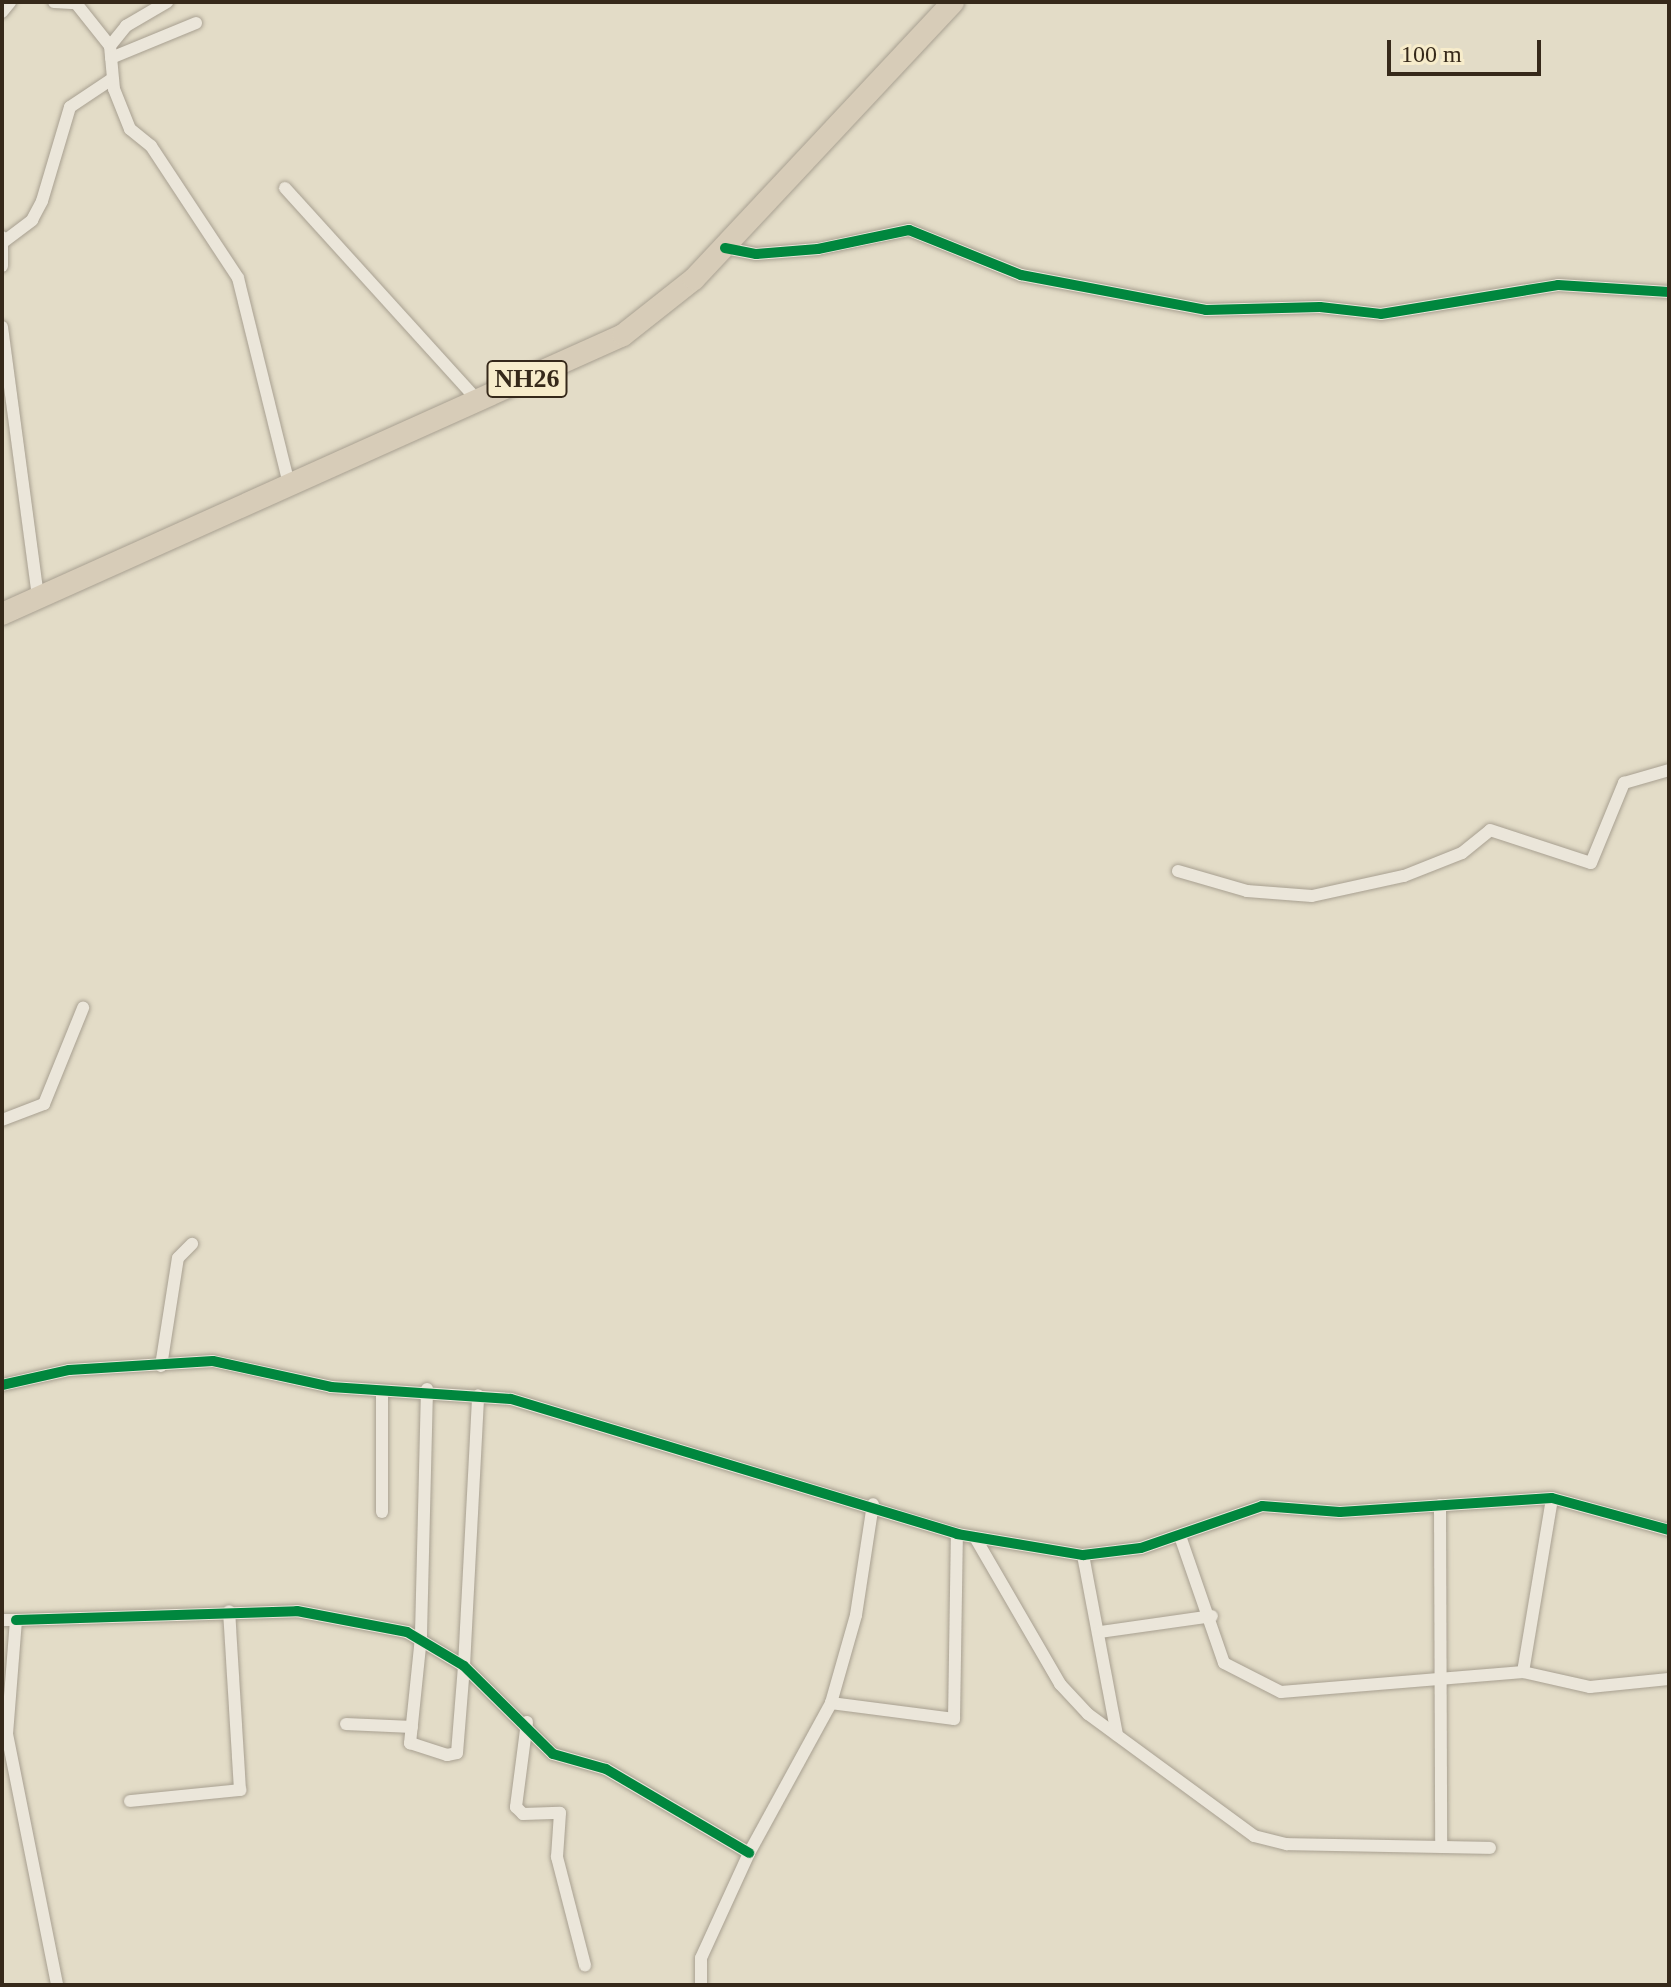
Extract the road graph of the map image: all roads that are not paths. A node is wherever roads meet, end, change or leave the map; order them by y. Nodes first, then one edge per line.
1 (10, 2) edge
2 (54, 2) edge
3 (76, 2) edge
4 (167, 2) edge
5 (953, 2) edge
6 (2, 12) edge
7 (196, 23) dead end
8 (111, 52) junction
9 (112, 79) junction
10 (285, 188) dead end
11 (2, 241) edge
12 (725, 248) junction
13 (2, 266) edge
14 (1669, 292) edge
15 (2, 327) edge
16 (477, 400) junction
17 (289, 484) junction
18 (38, 598) junction
19 (2, 614) edge
20 (1669, 770) edge
21 (1178, 871) dead end
22 (83, 1008) dead end
23 (2, 1120) edge
24 (192, 1244) dead end
25 (161, 1366) junction
26 (2, 1385) edge
27 (427, 1389) junction
28 (382, 1393) junction
29 (478, 1395) junction
30 (1552, 1498) junction
31 (873, 1504) junction
32 (1440, 1505) junction
33 (382, 1512) dead end
34 (1669, 1530) edge
35 (957, 1534) junction
36 (1180, 1536) junction
37 (976, 1539) junction
38 (1083, 1555) junction
39 (229, 1611) junction
40 (1212, 1616) junction
41 (2, 1620) edge
42 (16, 1620) junction
43 (1100, 1632) junction
44 (421, 1637) junction
45 (464, 1666) junction
46 (1523, 1672) junction
47 (1441, 1679) junction
48 (1669, 1679) edge
49 (831, 1703) junction
50 (527, 1722) junction
51 (346, 1724) dead end
52 (412, 1727) junction
53 (1117, 1735) junction
54 (130, 1801) dead end
55 (1441, 1847) junction
56 (1490, 1848) dead end
57 (749, 1853) junction
58 (585, 1965) dead end
59 (57, 1985) edge
60 (701, 1985) edge

1 - 6 street
2 - 3 street
3 - 8 street
4 - 8 street
5 - 12 highway, NH26
7 - 8 street
8 - 9 street
9 - 11 street
9 - 17 street
10 - 16 street
11 - 13 street
12 - 14 street
12 - 16 highway, NH26
15 - 18 street
16 - 17 highway, NH26
17 - 18 highway, NH26
18 - 19 highway, NH26
20 - 21 street
22 - 23 street
24 - 25 street
25 - 26 street
25 - 28 street
27 - 28 street
27 - 29 street
27 - 44 street
28 - 33 street
29 - 31 street
29 - 45 street
30 - 32 street
30 - 34 street
30 - 46 street
31 - 35 street
31 - 49 street
32 - 36 street
32 - 47 street
35 - 37 street
35 - 49 street
36 - 38 street
36 - 40 street
37 - 38 street
37 - 53 street
38 - 43 street
39 - 42 street
39 - 44 street
39 - 54 street
40 - 43 street
40 - 47 street
41 - 42 street
42 - 59 street
43 - 53 street
44 - 45 street
44 - 52 street
45 - 50 street
45 - 52 street
46 - 47 street
46 - 48 street
47 - 55 street
49 - 57 street
50 - 57 street
50 - 58 street
51 - 52 street
53 - 55 street
55 - 56 street
57 - 60 street

